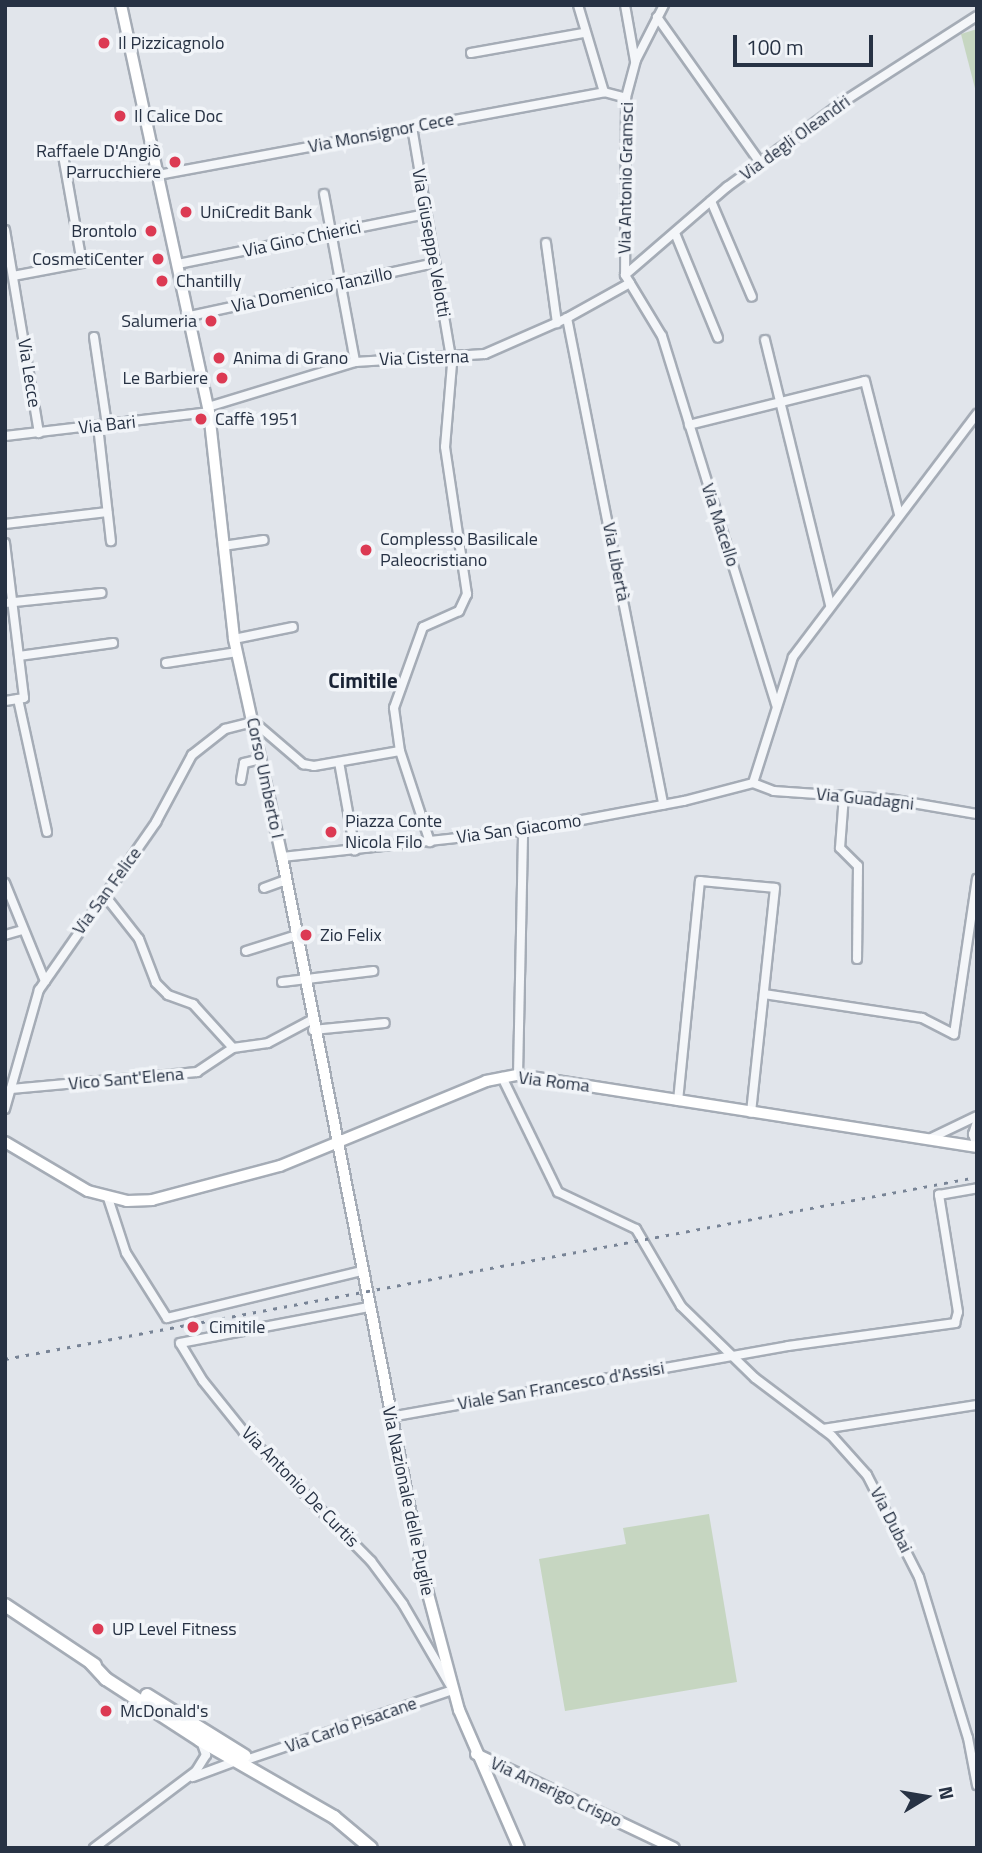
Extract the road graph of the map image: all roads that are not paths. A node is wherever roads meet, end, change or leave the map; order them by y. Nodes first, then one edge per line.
1 (121, 5) edge
2 (578, 5) edge
3 (625, 5) edge
4 (664, 5) edge
5 (977, 16) edge
6 (657, 17) junction
7 (583, 33) junction
8 (471, 53) dead end
9 (635, 64) junction
10 (604, 92) junction
11 (626, 98) junction
12 (412, 127) junction
13 (62, 149) dead end
14 (761, 164) junction
15 (158, 175) junction
16 (324, 194) dead end
17 (712, 201) junction
18 (426, 214) junction
19 (5, 230) edge
20 (332, 233) junction
21 (674, 233) junction
22 (546, 243) dead end
23 (435, 263) junction
24 (178, 264) junction
25 (13, 276) junction
26 (628, 279) junction
27 (341, 283) junction
28 (752, 297) dead end
29 (190, 316) junction
30 (567, 318) junction
31 (557, 323) junction
32 (94, 337) dead end
33 (718, 338) dead end
34 (765, 340) dead end
35 (452, 359) junction
36 (355, 362) junction
37 (781, 404) junction
38 (209, 409) junction
39 (977, 414) edge
40 (102, 425) junction
41 (689, 425) junction
42 (39, 433) junction
43 (5, 436) edge
44 (107, 512) junction
45 (898, 514) junction
46 (5, 524) edge
47 (264, 540) dead end
48 (111, 541) dead end
49 (5, 544) edge
50 (223, 546) junction
51 (101, 593) dead end
52 (9, 603) edge
53 (830, 605) junction
54 (293, 627) dead end
55 (234, 639) junction
56 (113, 643) dead end
57 (237, 652) junction
58 (19, 656) junction
59 (166, 663) dead end
60 (21, 699) junction
61 (5, 701) edge
62 (776, 705) junction
63 (254, 722) junction
64 (400, 751) junction
65 (262, 759) junction
66 (339, 762) junction
67 (242, 780) dead end
68 (753, 783) junction
69 (844, 795) junction
70 (663, 806) junction
71 (977, 814) edge
72 (523, 831) junction
73 (47, 832) dead end
74 (430, 842) junction
75 (355, 851) junction
76 (282, 858) junction
77 (977, 879) edge
78 (286, 880) junction
79 (5, 883) edge
80 (264, 888) dead end
81 (106, 897) junction
82 (23, 930) junction
83 (5, 935) edge
84 (297, 935) junction
85 (246, 951) dead end
86 (857, 959) dead end
87 (373, 971) dead end
88 (305, 977) junction
89 (44, 981) junction
90 (282, 982) dead end
91 (764, 994) junction
92 (385, 1023) dead end
93 (312, 1025) junction
94 (233, 1048) junction
95 (518, 1075) junction
96 (502, 1077) junction
97 (8, 1095) edge
98 (678, 1101) junction
99 (5, 1109) edge
100 (751, 1113) junction
101 (977, 1116) edge
102 (977, 1122) edge
103 (5, 1135) edge
104 (929, 1139) junction
105 (337, 1143) junction
106 (9, 1145) edge
107 (976, 1147) edge
108 (977, 1188) edge
109 (108, 1198) junction
110 (362, 1271) junction
111 (369, 1307) junction
112 (732, 1356) junction
113 (977, 1405) edge
114 (390, 1417) junction
115 (823, 1429) junction
116 (5, 1605) edge
117 (91, 1663) junction
118 (453, 1690) junction
119 (188, 1721) junction
120 (970, 1737) edge
121 (200, 1740) junction
122 (218, 1748) junction
123 (476, 1754) junction
124 (244, 1760) junction
125 (217, 1766) junction
126 (184, 1781) junction
127 (977, 1785) edge
128 (372, 1847) edge
129 (94, 1848) edge
130 (519, 1848) edge
131 (674, 1848) edge

1 - 15 main road
2 - 7 street
3 - 9 street
4 - 6 street, Via Antonio Gramsci
5 - 14 street, Via degli Oleandri
6 - 9 street, Via Antonio Gramsci
6 - 14 street
7 - 8 street
7 - 10 street
9 - 11 street, Via Antonio Gramsci
10 - 11 street
10 - 12 street, Via Monsignor Cece
11 - 26 street, Via Antonio Gramsci
12 - 15 street, Via Monsignor Cece
12 - 18 street, Via Giuseppe Velotti
13 - 25 street
14 - 17 street, Via degli Oleandri
15 - 24 main road
16 - 20 street
17 - 21 street, Via degli Oleandri
17 - 28 street
18 - 20 street, Via Gino Chierici
18 - 23 street, Via Giuseppe Velotti
19 - 25 street, Via Lecce
20 - 24 street, Via Gino Chierici
20 - 27 street
21 - 26 street, Via degli Oleandri
21 - 33 street
22 - 31 street
23 - 27 street, Via Domenico Tanzillo
23 - 35 street, Via Giuseppe Velotti
24 - 29 main road
25 - 42 street, Via Lecce
26 - 30 street, Via Cisterna
26 - 41 street, Via Macello
27 - 29 street, Via Domenico Tanzillo
27 - 36 street
29 - 38 main road
30 - 31 street, Via Cisterna
30 - 70 street, Via Libertà
31 - 35 street, Via Cisterna
32 - 40 street
34 - 37 street
35 - 36 street, Via Cisterna
35 - 64 street, Via Giuseppe Velotti
36 - 38 street, Via Cisterna
37 - 41 street
37 - 45 street
37 - 53 street
38 - 40 street, Via Bari
38 - 50 main road, Corso Umberto I
39 - 45 street
40 - 42 street, Via Bari
40 - 44 street
41 - 62 street, Via Macello
42 - 43 street, Via Bari
44 - 46 street
44 - 48 street
45 - 53 street
47 - 50 street
49 - 52 street
50 - 55 main road, Corso Umberto I
51 - 52 street
52 - 58 street
53 - 62 street
54 - 55 street
55 - 57 main road, Corso Umberto I
56 - 58 street
57 - 59 street
57 - 63 main road, Corso Umberto I
58 - 60 street
60 - 61 street
60 - 73 street
62 - 68 street
63 - 65 main road, Corso Umberto I
63 - 66 street
63 - 81 street, Via San Felice
64 - 66 street
64 - 74 street, Via Giuseppe Velotti
65 - 67 street
65 - 76 main road, Corso Umberto I
66 - 75 street
68 - 69 street, Via Guadagni
68 - 70 street, Via San Giacomo
69 - 71 street, Via Guadagni
69 - 86 street
70 - 72 street, Via San Giacomo
72 - 74 street, Via San Giacomo
72 - 95 street
74 - 75 street, Via San Giacomo
75 - 76 street, Via San Giacomo
76 - 78 main road, Corso Umberto I
77 - 91 street
78 - 80 street
78 - 84 main road, Corso Umberto I
79 - 82 street
81 - 89 street, Via San Felice
81 - 94 street
82 - 83 street
82 - 89 street
84 - 85 street
84 - 88 main road, Corso Umberto I
87 - 88 street
88 - 90 street
88 - 93 main road, Corso Umberto I
89 - 97 street, Via San Felice
91 - 98 street
91 - 100 street
92 - 93 street
93 - 94 street, Vico Sant'Elena
93 - 105 main road, Corso Umberto I
94 - 97 street, Vico Sant'Elena
95 - 96 main road, Via Roma
95 - 98 main road, Via Roma
96 - 105 main road, Via Roma
96 - 112 street, Via Dubai
97 - 99 street, Via San Felice
98 - 100 main road, Via Roma
100 - 104 main road, Via Roma
101 - 104 street
102 - 107 street
103 - 106 main road
104 - 107 main road, Via Roma
105 - 109 main road, Via Roma
105 - 110 main road, Via Nazionale delle Puglie
106 - 109 main road
108 - 112 street, Viale San Francesco d'Assisi
109 - 110 street
110 - 111 main road, Via Nazionale delle Puglie
111 - 114 main road, Via Nazionale delle Puglie
111 - 118 street, Via Antonio De Curtis
112 - 114 street, Viale San Francesco d'Assisi
112 - 115 street, Via Dubai
113 - 115 street
114 - 118 main road, Via Nazionale delle Puglie
115 - 120 street, Via Dubai
116 - 117 main road
117 - 119 main road
117 - 121 main road
118 - 123 main road, Via Nazionale delle Puglie
118 - 124 street, Via Carlo Pisacane
119 - 122 main road
119 - 124 main road
120 - 127 street, Via Dubai
121 - 122 main road
121 - 126 street
122 - 124 main road
122 - 125 street
123 - 130 main road, Via Nazionale delle Puglie
123 - 131 main road, Via Amerigo Crispo
124 - 125 street, Via Carlo Pisacane
124 - 128 main road
125 - 126 street, Via Carlo Pisacane
126 - 129 street

